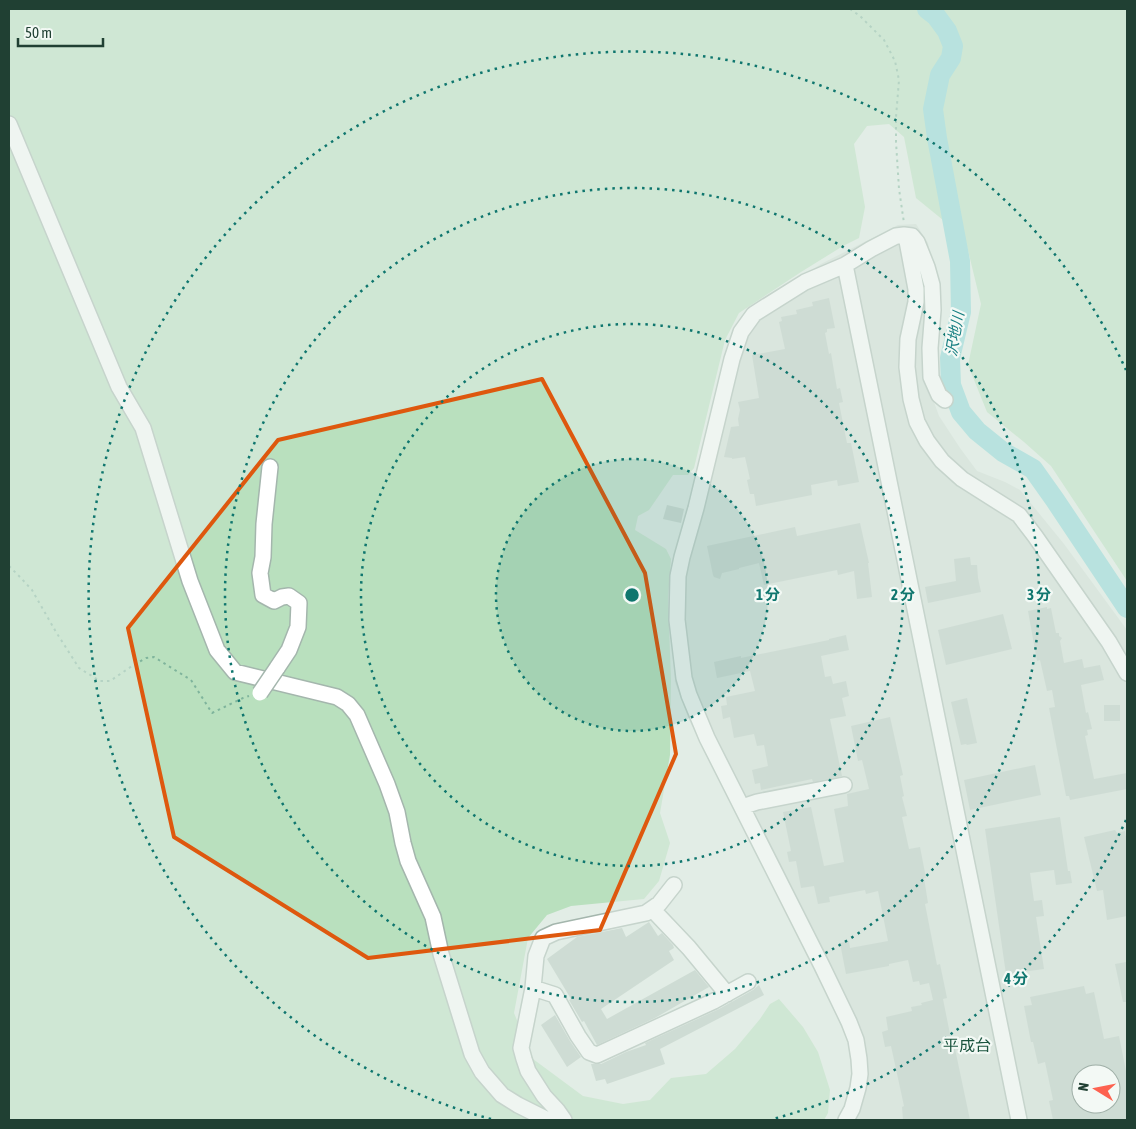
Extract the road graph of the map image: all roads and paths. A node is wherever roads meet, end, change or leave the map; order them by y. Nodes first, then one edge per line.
1 (850, 9) edge
2 (9, 124) edge
3 (904, 235) junction
4 (845, 265) junction
5 (945, 400) dead end
6 (270, 466) dead end
7 (9, 566) edge
8 (1127, 673) edge
9 (260, 693) joint
10 (844, 785) dead end
11 (742, 807) junction
12 (674, 885) dead end
13 (652, 909) junction
14 (748, 982) dead end
15 (533, 988) junction
16 (727, 994) junction
17 (548, 1120) edge
18 (564, 1120) edge
19 (846, 1120) edge
20 (1019, 1120) edge

1 - 3 path
2 - 17 street
3 - 4 street
3 - 5 street
3 - 8 street
4 - 11 street
4 - 20 street
6 - 9 street, bridge
7 - 9 path
10 - 11 street
11 - 19 street
12 - 13 street
13 - 15 street
13 - 16 street
14 - 16 street
15 - 16 street
15 - 18 street

